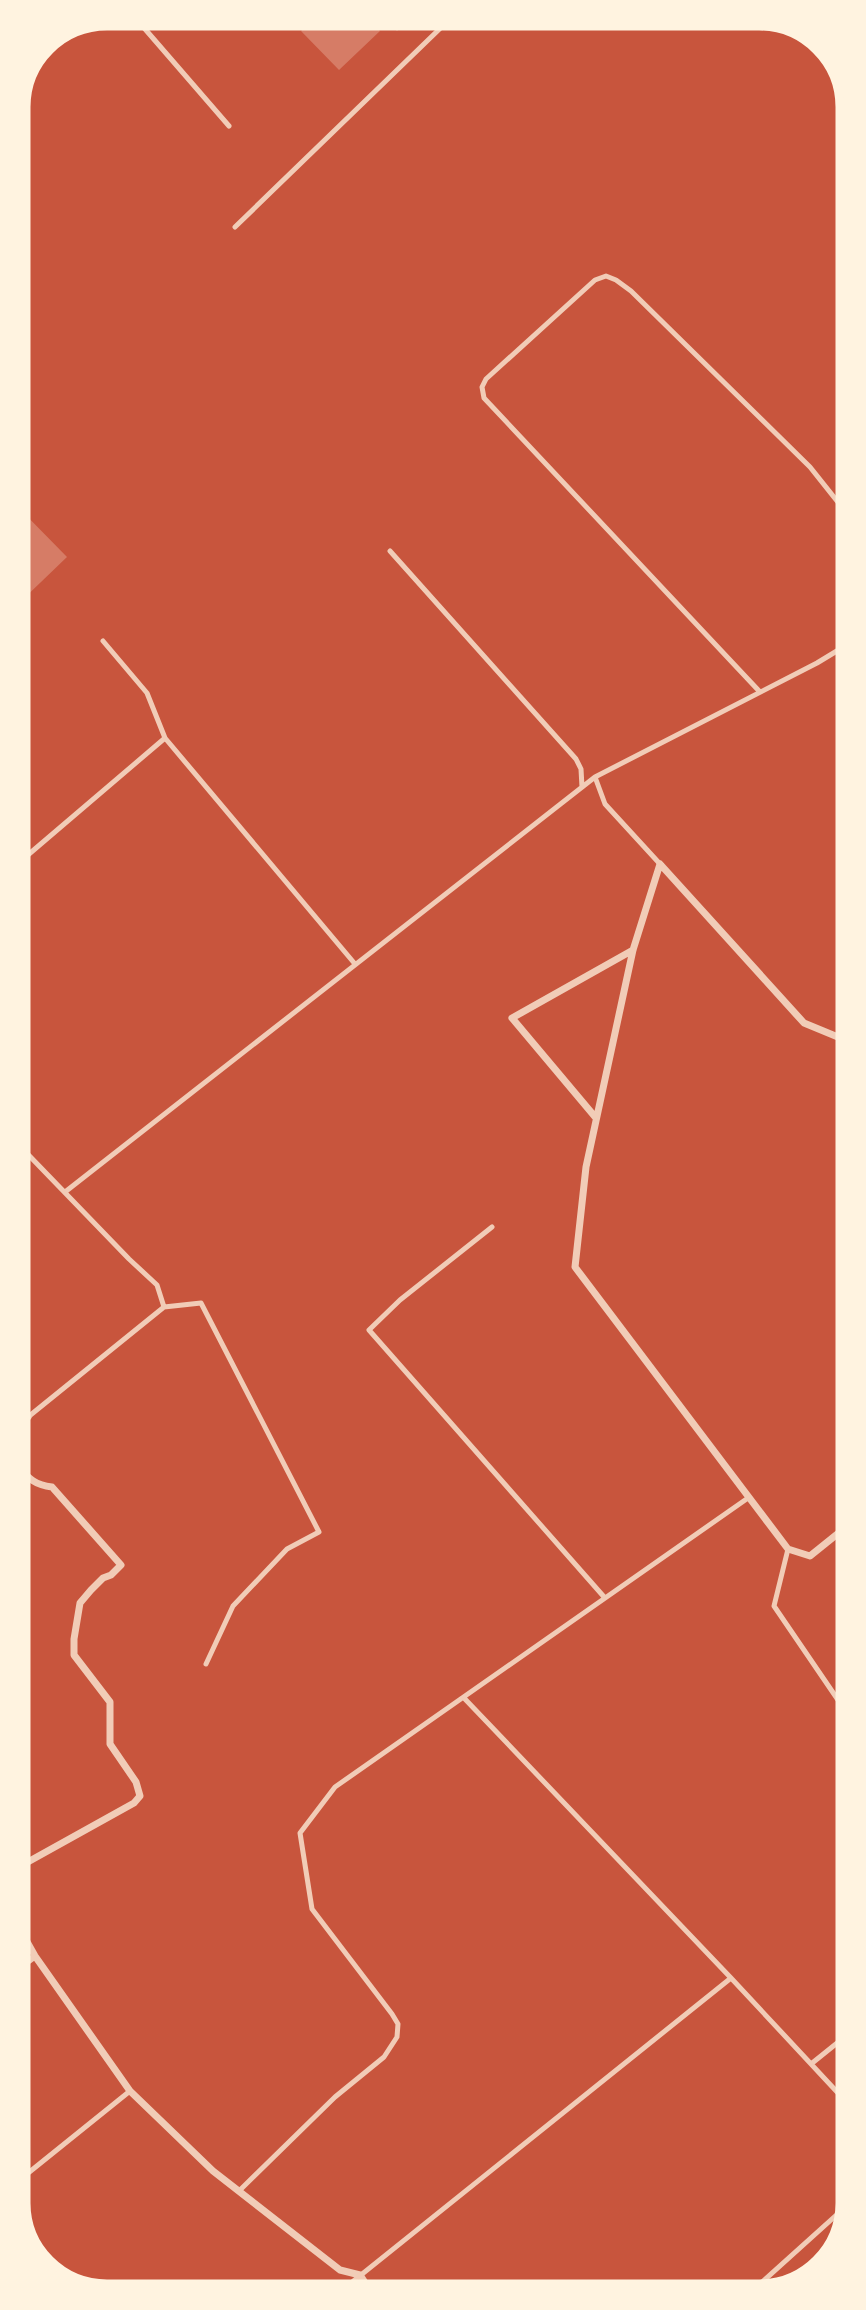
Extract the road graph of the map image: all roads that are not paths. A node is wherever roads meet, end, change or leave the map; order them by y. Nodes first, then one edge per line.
1 (142, 26) edge
2 (443, 26) edge
3 (229, 127) dead end
4 (235, 227) dead end
5 (840, 505) edge
6 (390, 551) dead end
7 (103, 641) dead end
8 (840, 648) edge
9 (760, 692) junction
10 (165, 738) junction
11 (595, 777) junction
12 (582, 787) junction
13 (26, 857) edge
14 (660, 864) junction
15 (633, 950) junction
16 (355, 964) junction
17 (840, 1038) edge
18 (596, 1118) junction
19 (26, 1152) edge
20 (65, 1192) junction
21 (492, 1227) dead end
22 (164, 1307) junction
23 (28, 1417) edge
24 (26, 1476) edge
25 (748, 1498) junction
26 (840, 1532) edge
27 (788, 1549) junction
28 (605, 1598) junction
29 (206, 1664) dead end
30 (464, 1698) junction
31 (840, 1703) edge
32 (26, 1863) edge
33 (26, 1940) edge
34 (35, 1956) junction
35 (26, 1962) edge
36 (731, 1978) junction
37 (840, 2041) edge
38 (811, 2064) junction
39 (130, 2091) junction
40 (840, 2095) edge
41 (26, 2175) edge
42 (239, 2191) junction
43 (839, 2213) edge
44 (360, 2275) junction
45 (349, 2284) edge
46 (366, 2284) edge
47 (760, 2284) edge

1 - 3 lane
2 - 4 lane
5 - 9 lane
6 - 12 lane
7 - 10 lane
8 - 9 lane
9 - 11 lane
10 - 13 lane
10 - 16 lane
11 - 12 lane
11 - 14 lane
12 - 16 lane
14 - 15 street
14 - 17 street
15 - 18 street
15 - 18 street
16 - 20 lane
18 - 25 street
19 - 20 lane
20 - 22 lane
21 - 28 lane
22 - 23 lane
22 - 29 lane
24 - 32 street
25 - 27 street
25 - 28 lane
26 - 27 street
27 - 31 lane
28 - 30 lane
30 - 36 lane
30 - 42 lane
33 - 34 street
34 - 35 street
34 - 39 street
36 - 38 lane
36 - 44 lane
37 - 38 lane
38 - 40 lane
39 - 41 lane
39 - 42 street
42 - 44 street
43 - 47 lane
44 - 45 lane
44 - 46 street

